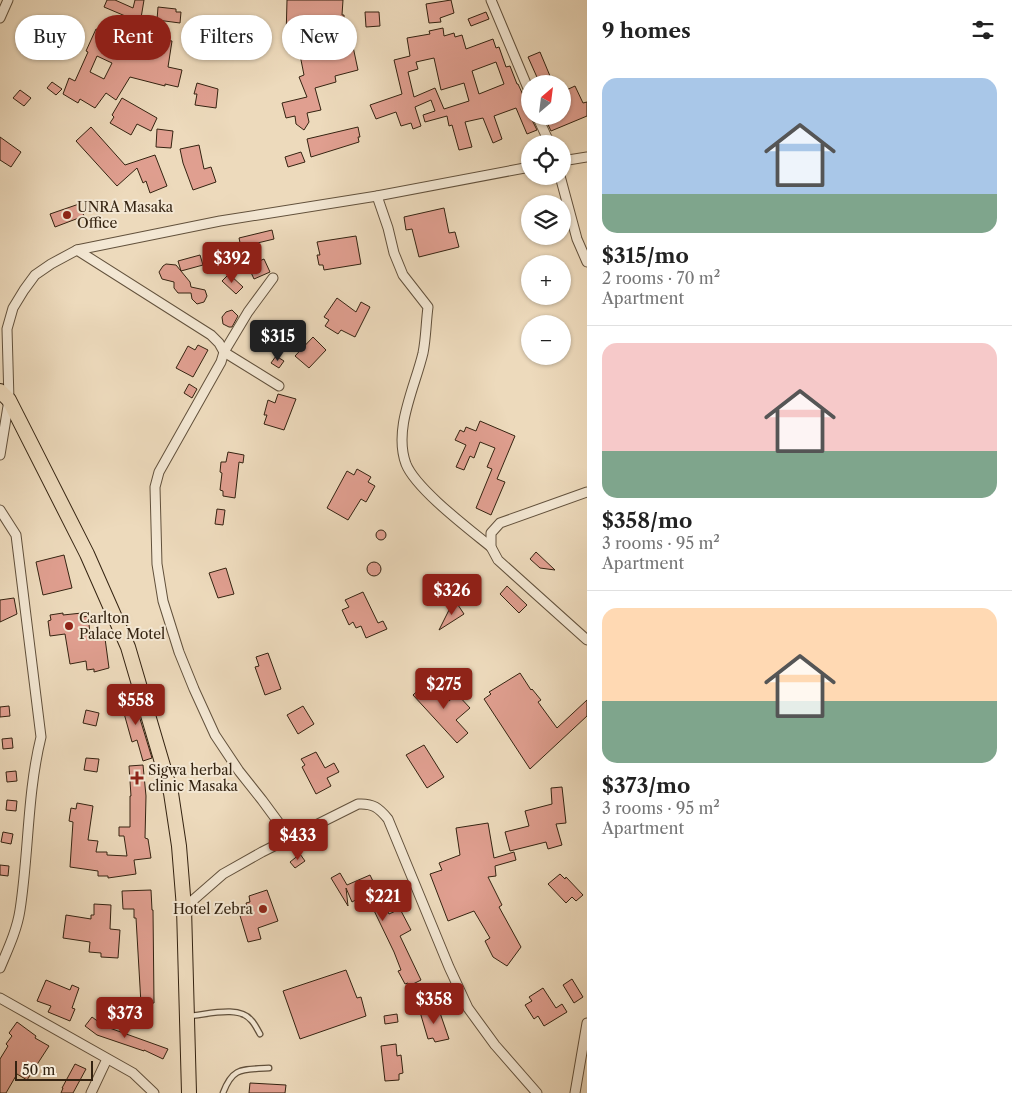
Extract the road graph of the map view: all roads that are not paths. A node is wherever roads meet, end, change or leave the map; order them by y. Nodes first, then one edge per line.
1 (8, 0) edge
2 (491, 0) edge
3 (0, 18) edge
4 (522, 75) edge
5 (587, 157) edge
6 (571, 160) edge
7 (521, 169) edge
8 (562, 185) edge
9 (377, 196) junction
10 (77, 250) junction
11 (587, 262) edge
12 (272, 278) dead end
13 (224, 352) junction
14 (280, 386) dead end
15 (4, 396) edge
16 (0, 455) edge
17 (587, 492) edge
18 (0, 510) edge
19 (491, 547) junction
20 (587, 640) edge
21 (290, 838) junction
22 (184, 908) junction
23 (0, 968) edge
24 (0, 998) edge
25 (187, 1016) junction
26 (587, 1023) edge
27 (260, 1034) dead end
28 (107, 1059) junction
29 (269, 1068) dead end
30 (531, 1085) junction
31 (91, 1093) edge
32 (154, 1093) edge
33 (189, 1093) edge
34 (223, 1093) edge
35 (525, 1093) edge
36 (537, 1093) edge
37 (575, 1093) edge

1 - 3 street
2 - 4 street
5 - 6 street
7 - 9 street
8 - 11 street
9 - 10 street
9 - 19 street
10 - 13 street
10 - 15 street
12 - 13 street
13 - 14 street
13 - 21 street
15 - 16 street
15 - 22 highway
17 - 19 street
18 - 23 street
19 - 20 street
21 - 22 street
21 - 30 street
22 - 25 highway
24 - 28 street
25 - 27 lane
25 - 33 highway
26 - 37 street
28 - 31 street
28 - 32 street
29 - 34 lane
30 - 35 street
30 - 36 street

